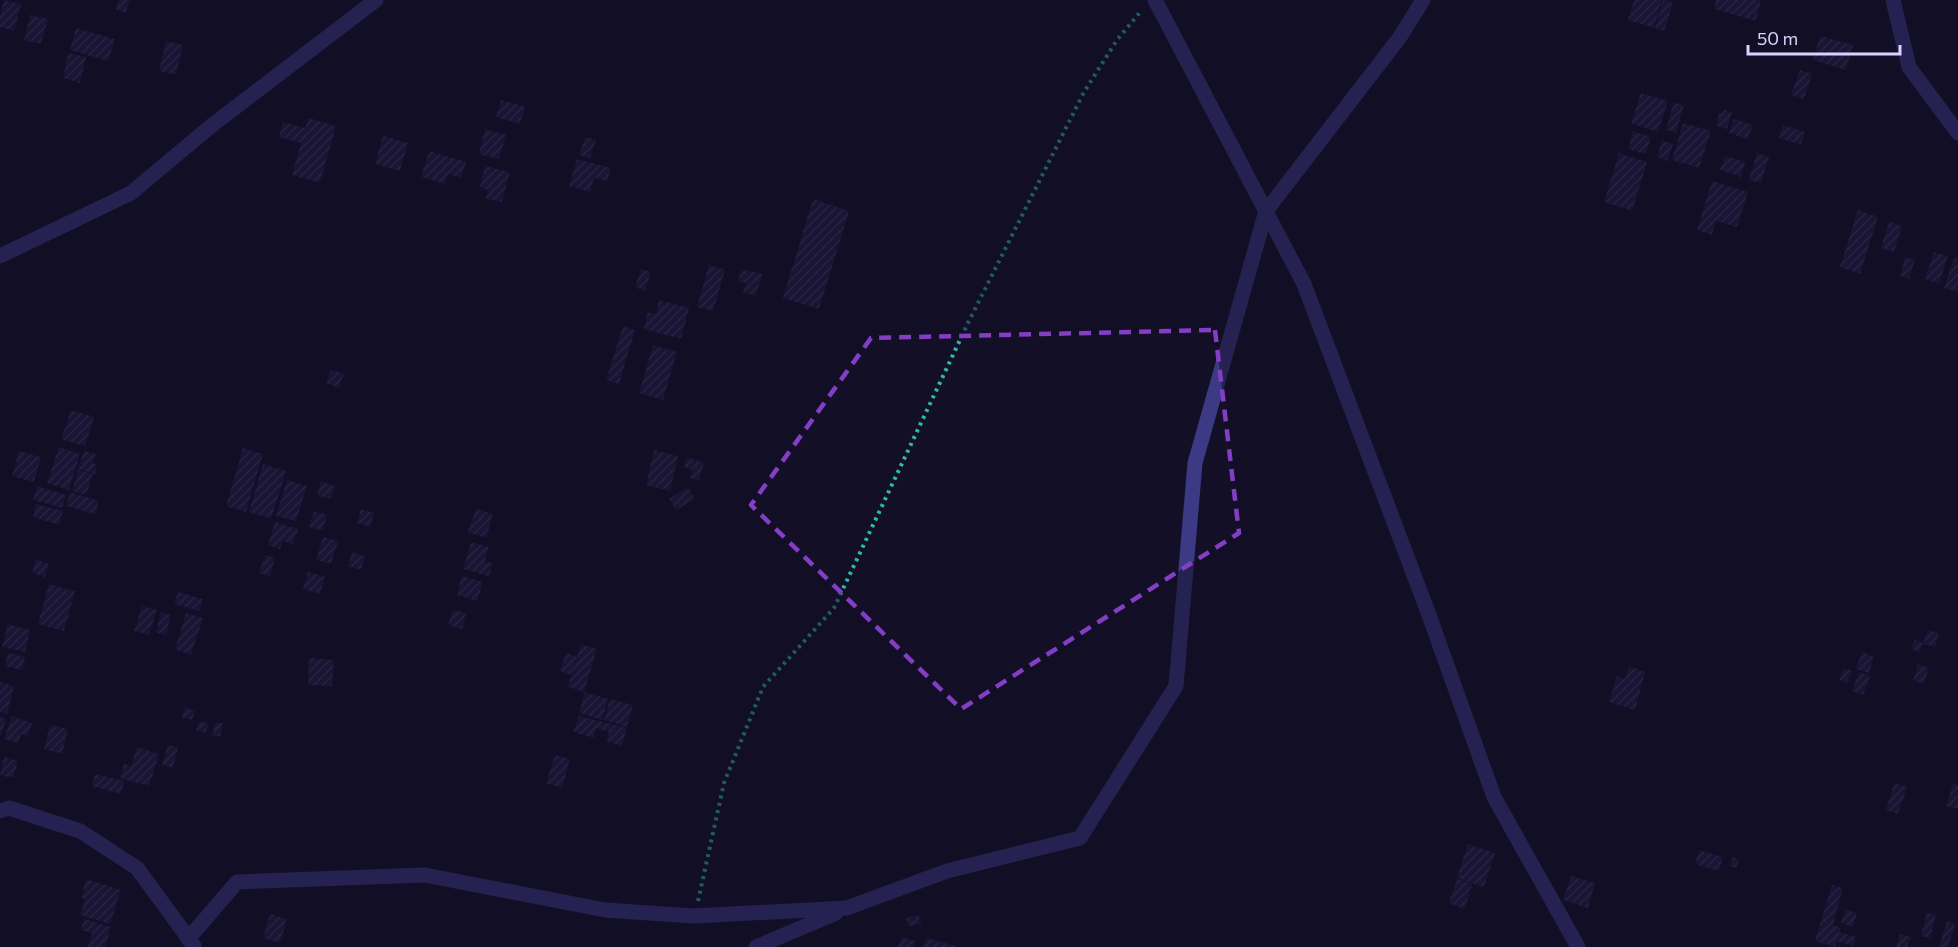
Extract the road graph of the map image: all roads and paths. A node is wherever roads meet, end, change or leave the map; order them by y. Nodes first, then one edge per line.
1 (376, 0) edge
2 (1423, 0) edge
3 (1893, 0) edge
4 (1149, 4) edge
5 (1958, 133) edge
6 (1266, 211) junction
7 (0, 256) edge
8 (3, 808) edge
9 (847, 908) junction
10 (694, 916) junction
11 (191, 943) edge
12 (756, 947) edge
13 (1578, 947) edge

1 - 7 street
2 - 6 street
3 - 5 street
4 - 6 street
4 - 10 path
6 - 9 street
6 - 13 street
8 - 11 street
9 - 10 street
9 - 12 street
10 - 11 street

